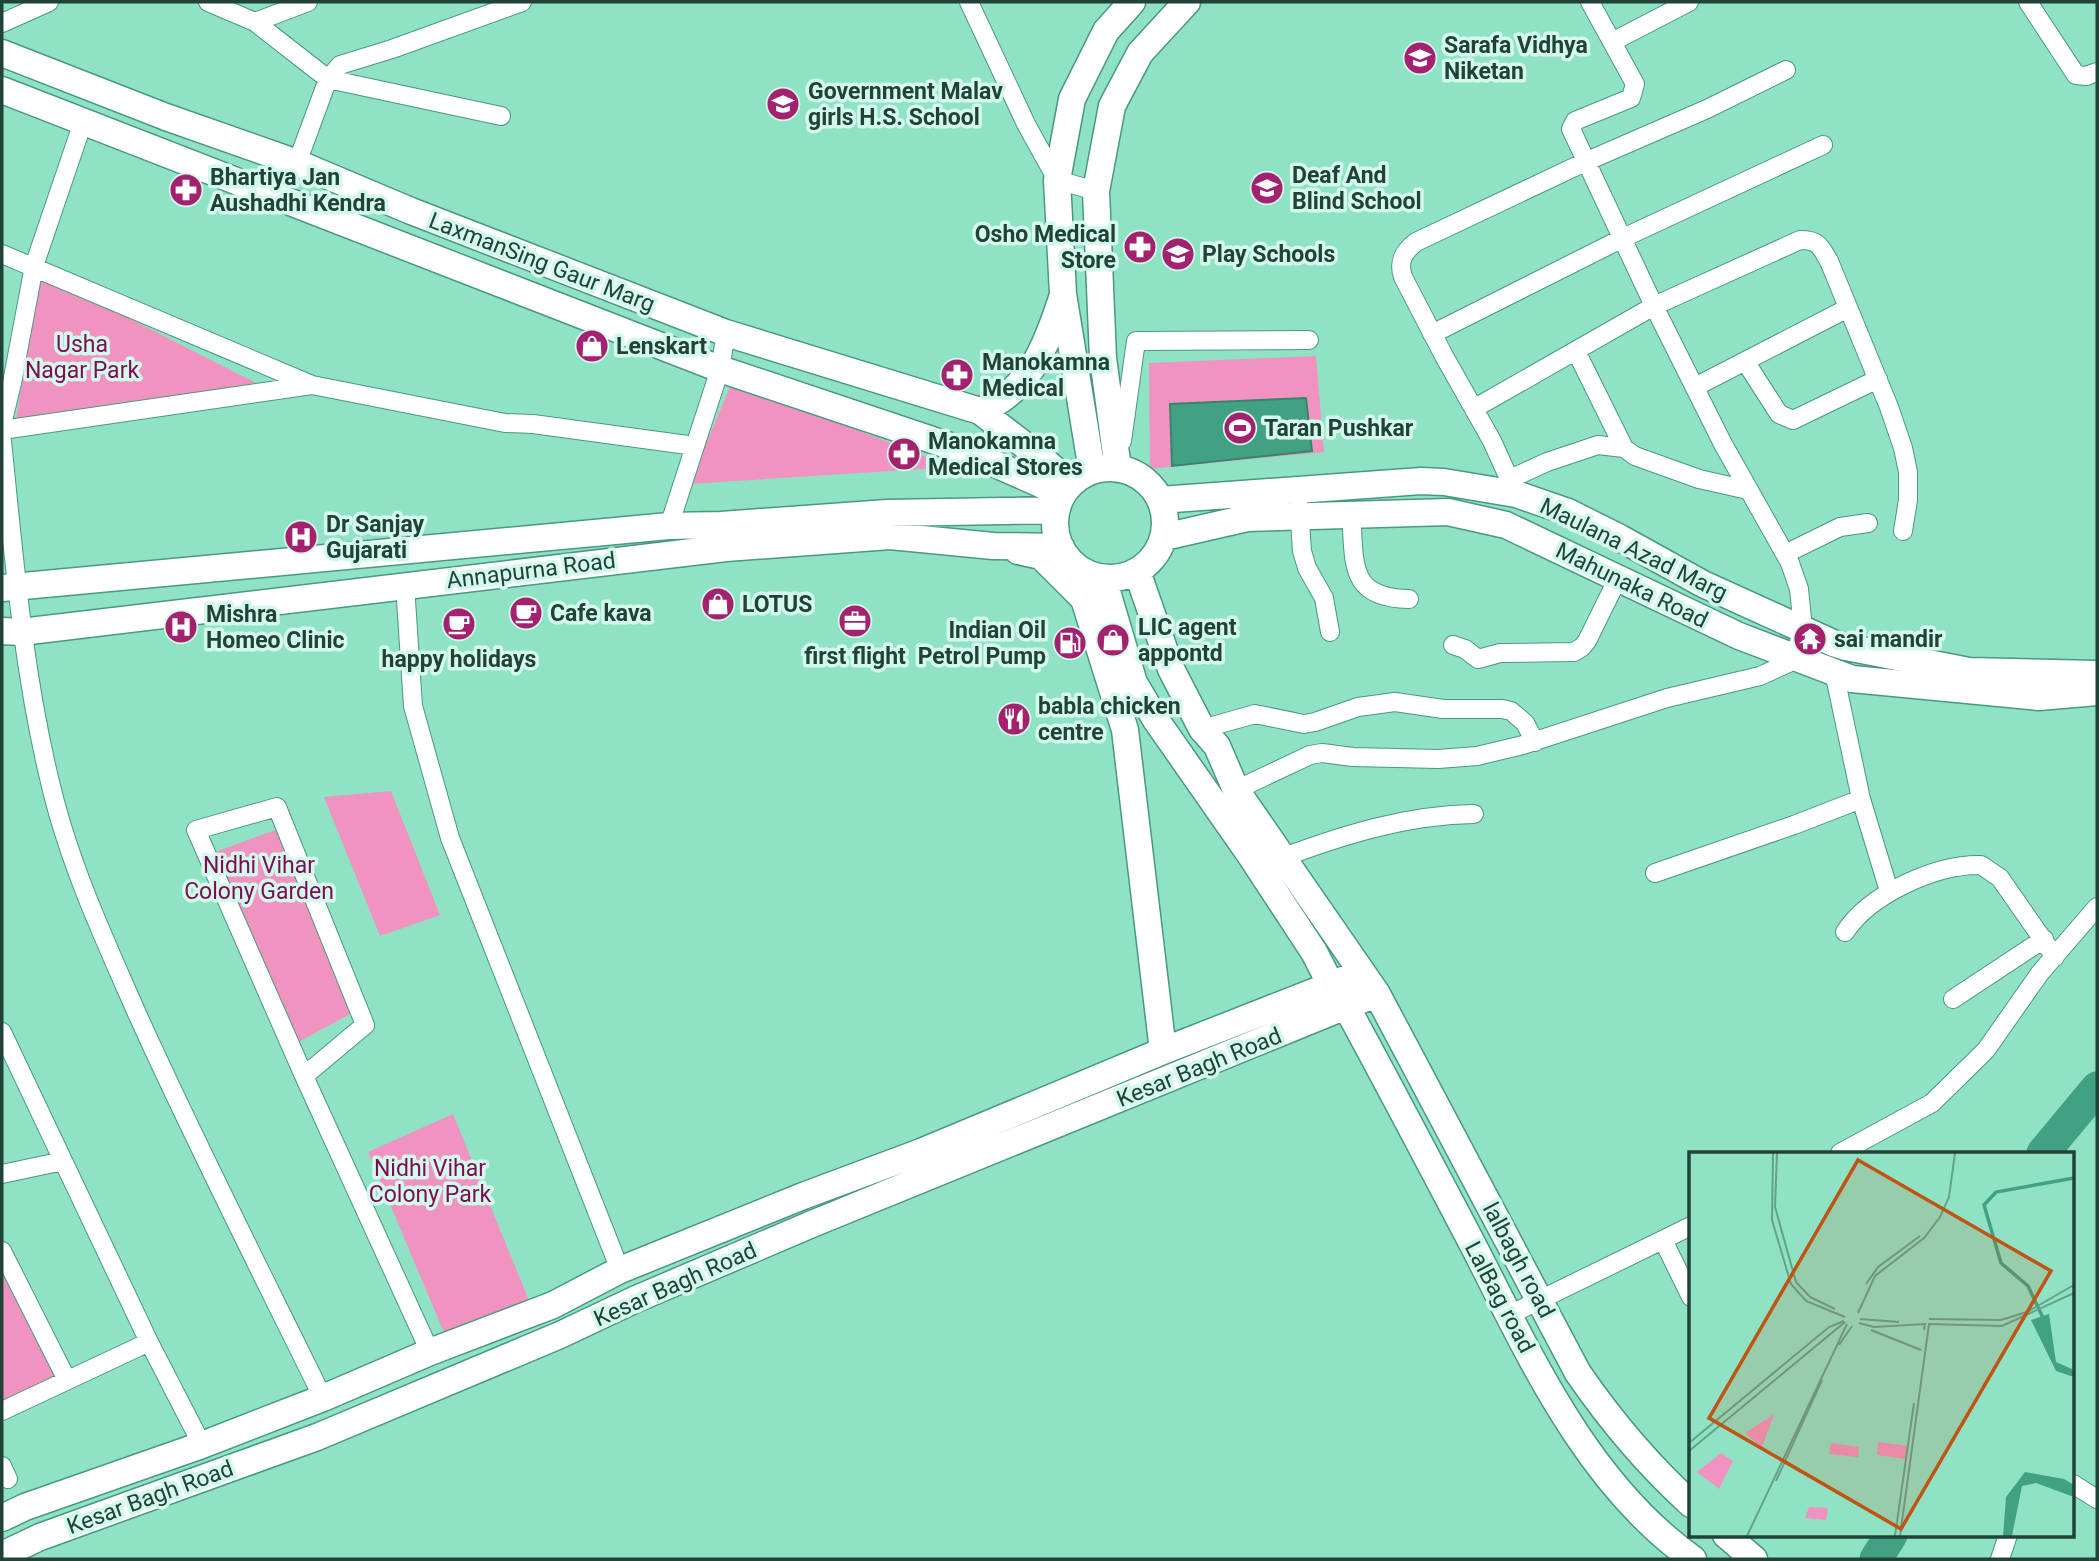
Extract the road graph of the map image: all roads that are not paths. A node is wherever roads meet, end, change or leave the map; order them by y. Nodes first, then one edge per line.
1 (49, 2) edge
2 (208, 2) edge
3 (308, 2) edge
4 (522, 2) edge
5 (970, 2) edge
6 (1132, 2) edge
7 (1187, 2) edge
8 (1590, 2) edge
9 (1689, 2) edge
10 (2028, 2) edge
11 (255, 22) junction
12 (2, 23) edge
13 (1612, 42) junction
14 (2, 53) edge
15 (1786, 70) dead end
16 (2097, 72) edge
17 (328, 79) junction
18 (2, 90) edge
19 (501, 116) dead end
20 (83, 122) junction
21 (1824, 145) dead end
22 (1585, 162) junction
23 (297, 163) junction
24 (1057, 180) junction
25 (1096, 191) junction
26 (1623, 238) junction
27 (2, 254) edge
28 (34, 267) junction
29 (1063, 293) junction
30 (1654, 306) junction
31 (1848, 308) junction
32 (726, 333) junction
33 (1432, 334) junction
34 (1309, 341) dead end
35 (1576, 351) junction
36 (1745, 361) junction
37 (720, 369) junction
38 (1878, 379) junction
39 (312, 385) junction
40 (1695, 387) junction
41 (1475, 408) junction
42 (980, 411) junction
43 (2, 427) edge
44 (2, 441) edge
45 (695, 446) junction
46 (1624, 448) junction
47 (1080, 486) junction
48 (1513, 486) junction
49 (1748, 490) junction
50 (1160, 500) junction
51 (1298, 503) junction
52 (1351, 513) junction
53 (1868, 523) dead end
54 (669, 526) junction
55 (1903, 531) dead end
56 (1164, 537) junction
57 (993, 545) junction
58 (1061, 547) junction
59 (1785, 554) junction
60 (1138, 571) junction
61 (1103, 578) junction
62 (1618, 579) junction
63 (405, 585) junction
64 (9, 588) edge
65 (1409, 599) dead end
66 (1801, 628) junction
67 (11, 631) edge
68 (1330, 632) dead end
69 (1453, 645) dead end
70 (1797, 659) junction
71 (1834, 673) junction
72 (2097, 674) edge
73 (1134, 683) junction
74 (2097, 692) edge
75 (1202, 729) junction
76 (1125, 730) junction
77 (1535, 742) junction
78 (1236, 790) junction
79 (1861, 799) junction
80 (1474, 814) dead end
81 (1284, 858) junction
82 (1655, 873) dead end
83 (1889, 891) junction
84 (2097, 906) edge
85 (1845, 932) dead end
86 (2044, 939) junction
87 (2055, 957) junction
88 (1362, 972) junction
89 (1331, 985) junction
90 (1377, 994) junction
91 (1953, 999) dead end
92 (1346, 1006) junction
93 (2, 1032) edge
94 (1163, 1051) junction
95 (6, 1052) edge
96 (304, 1076) junction
97 (1842, 1152) edge
98 (64, 1161) junction
99 (2, 1174) edge
100 (803, 1196) junction
101 (812, 1224) junction
102 (1689, 1227) edge
103 (1663, 1240) junction
104 (2, 1251) edge
105 (620, 1270) junction
106 (1689, 1293) edge
107 (1540, 1301) junction
108 (1509, 1315) junction
109 (149, 1342) junction
110 (430, 1352) junction
111 (67, 1380) junction
112 (323, 1398) junction
113 (2, 1411) edge
114 (202, 1445) junction
115 (2074, 1485) edge
116 (2097, 1500) edge
117 (1689, 1502) edge
118 (2, 1518) edge
119 (1727, 1536) edge
120 (2008, 1536) edge
121 (2, 1555) edge
122 (1693, 1559) edge
123 (1754, 1559) edge
124 (2000, 1559) edge

1 - 12 street
2 - 11 street
3 - 11 street
4 - 17 street
5 - 24 street
6 - 24 main road
7 - 25 main road
8 - 13 street
9 - 13 street
10 - 16 street
11 - 17 street
13 - 22 street
14 - 23 main road, LaxmanSing Gaur Marg
15 - 22 street
17 - 19 street
17 - 23 street
18 - 20 main road, LaxmanSing Gaur Marg
20 - 28 street
20 - 37 main road, LaxmanSing Gaur Marg
21 - 26 street
22 - 26 street
22 - 33 street
23 - 32 main road, LaxmanSing Gaur Marg
24 - 25 street
24 - 29 main road
25 - 47 main road
26 - 30 street
26 - 33 street
27 - 28 street
28 - 39 street
28 - 43 street
29 - 42 main road
29 - 47 main road
30 - 31 street
30 - 35 street
30 - 40 street
31 - 36 street
31 - 38 street
32 - 37 street
32 - 42 main road, LaxmanSing Gaur Marg
33 - 41 street
34 - 47 street
35 - 41 street
35 - 46 street
36 - 38 street
36 - 40 street
37 - 45 street
37 - 47 main road, LaxmanSing Gaur Marg
38 - 55 street
39 - 43 street
39 - 45 street
40 - 49 street
41 - 48 street
42 - 47 main road, LaxmanSing Gaur Marg
44 - 64 street
45 - 54 street
46 - 48 street
46 - 49 street
47 - 50 main road
47 - 54 main road, Annapurna Road
47 - 58 main road
48 - 51 main road, Maulana Azad Marg
48 - 66 main road, Maulana Azad Marg
49 - 59 street
50 - 51 main road, Maulana Azad Marg
50 - 56 main road
51 - 52 main road, Mahunaka Road
51 - 56 main road, Mahunaka Road
51 - 68 street
52 - 62 main road, Mahunaka Road
52 - 65 street
53 - 59 street
54 - 64 main road, Annapurna Road
56 - 60 main road
57 - 58 main road, Annapurna Road
57 - 63 main road, Annapurna Road
57 - 76 main road
58 - 61 main road
59 - 66 street
60 - 61 main road
60 - 75 main road
61 - 73 main road
62 - 69 street
62 - 70 main road, Mahunaka Road
63 - 67 main road, Annapurna Road
63 - 105 street
64 - 67 street
66 - 70 street
66 - 72 main road, Maulana Azad Marg
67 - 112 street
70 - 71 main road, Mahunaka Road
70 - 77 street
71 - 74 main road, Mahunaka Road
71 - 79 street
73 - 76 main road
73 - 89 main road
75 - 77 street
75 - 78 main road
76 - 94 main road
77 - 78 street
78 - 81 main road
79 - 82 street
79 - 83 street
80 - 81 street
81 - 88 main road
83 - 85 street
83 - 86 street
84 - 87 street
86 - 87 street
86 - 91 street
87 - 97 street
88 - 89 main road, Kesar Bagh Road
88 - 90 main road, lalbagh road
89 - 92 main road, LalBag road
89 - 94 main road, Kesar Bagh Road
90 - 92 main road, Kesar Bagh Road
90 - 107 main road, lalbagh road
92 - 101 main road, Kesar Bagh Road
92 - 108 main road, LalBag road
93 - 95 street
94 - 100 main road, Kesar Bagh Road
95 - 98 street
96 - 96 street
96 - 110 street
98 - 99 street
98 - 109 street
100 - 101 street
100 - 105 main road, Kesar Bagh Road
101 - 121 main road, Kesar Bagh Road
102 - 103 street
103 - 106 street
103 - 107 street
104 - 111 street
105 - 110 main road, Kesar Bagh Road
107 - 108 street
107 - 117 main road, lalbagh road
108 - 122 main road, LalBag road
109 - 111 street
109 - 114 street
110 - 112 main road, Kesar Bagh Road
111 - 113 street
112 - 114 main road, Kesar Bagh Road
114 - 118 main road, Kesar Bagh Road
115 - 116 street
119 - 123 main road
120 - 124 street

